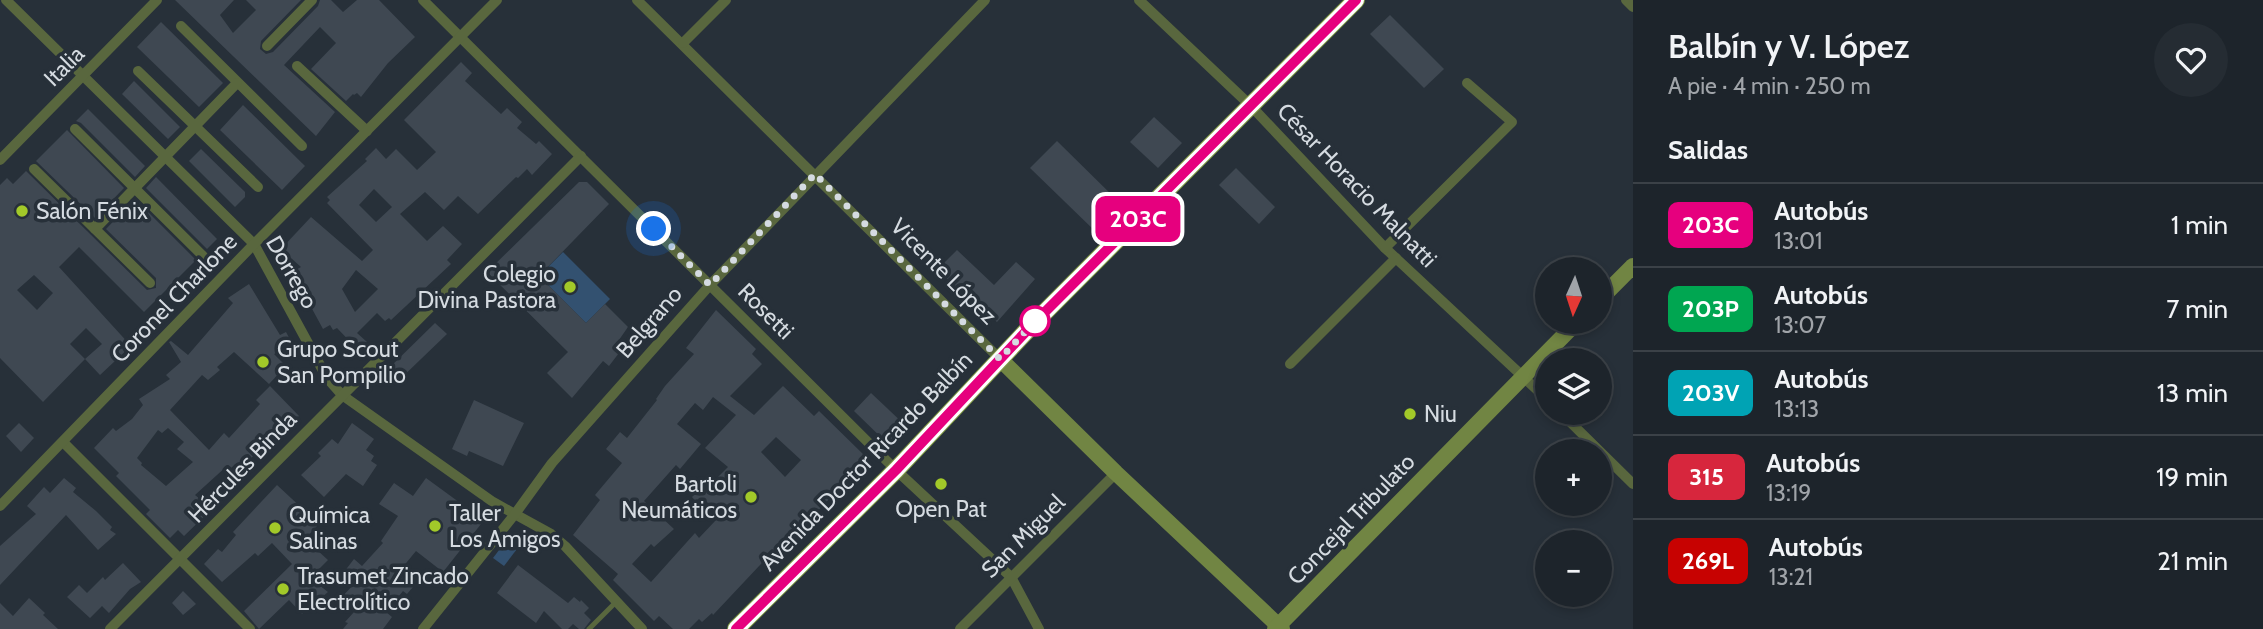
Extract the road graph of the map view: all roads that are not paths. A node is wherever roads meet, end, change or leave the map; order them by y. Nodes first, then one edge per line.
1 (6, 0) edge
2 (157, 0) edge
3 (312, 0) edge
4 (423, 0) edge
5 (497, 0) edge
6 (637, 0) edge
7 (726, 0) edge
8 (985, 0) edge
9 (1139, 0) edge
10 (1356, 0) edge
11 (1626, 0) edge
12 (1633, 6) edge
13 (181, 26) dead end
14 (461, 36) junction
15 (683, 43) junction
16 (267, 46) dead end
17 (297, 66) dead end
18 (138, 71) dead end
19 (84, 77) junction
20 (237, 83) junction
21 (1468, 83) dead end
22 (1251, 106) junction
23 (196, 126) junction
24 (75, 129) dead end
25 (367, 131) junction
26 (302, 146) dead end
27 (582, 156) junction
28 (166, 158) junction
29 (0, 160) edge
30 (34, 169) dead end
31 (815, 174) junction
32 (258, 187) dead end
33 (135, 190) junction
34 (95, 229) junction
35 (254, 244) junction
36 (1385, 248) junction
37 (203, 256) dead end
38 (1395, 258) junction
39 (1633, 266) edge
40 (150, 283) dead end
41 (710, 285) junction
42 (1612, 287) edge
43 (1565, 334) edge
44 (1000, 359) junction
45 (1290, 364) dead end
46 (1523, 375) junction
47 (1535, 387) edge
48 (342, 395) junction
49 (1573, 425) edge
50 (64, 443) junction
51 (896, 470) junction
52 (1116, 473) junction
53 (1633, 484) edge
54 (0, 506) edge
55 (515, 514) junction
56 (180, 561) junction
57 (1011, 578) junction
58 (617, 601) junction
59 (1278, 628) edge
60 (110, 629) edge
61 (250, 629) edge
62 (423, 629) edge
63 (589, 629) edge
64 (642, 629) edge
65 (736, 629) edge
66 (960, 629) edge
67 (1039, 629) edge

1 - 19 street, Dorrego
2 - 19 street, Italia
3 - 16 street
4 - 14 street, Rosetti
5 - 14 street, Coronel Charlone
6 - 15 street, Vicente López
7 - 15 street
8 - 31 street, Belgrano
9 - 22 street, César Horacio Malnatti
10 - 22 main road, Avenida Doctor Ricardo Balbín
11 - 12 street
13 - 20 street
14 - 25 street, Coronel Charlone
14 - 27 street, Rosetti
15 - 31 street, Vicente López
17 - 25 street
18 - 23 street
19 - 28 street, Dorrego
19 - 29 street, Italia
20 - 23 street
20 - 26 street
21 - 36 street
22 - 36 street, César Horacio Malnatti
22 - 44 main road, Avenida Doctor Ricardo Balbín
23 - 28 street
23 - 32 street
24 - 33 street
25 - 35 street, Coronel Charlone
27 - 41 street, Rosetti
27 - 48 street, Hércules Binda
28 - 33 street
28 - 35 street, Dorrego
30 - 34 street
31 - 41 street, Belgrano
31 - 44 street, Vicente López
33 - 34 street
33 - 37 street
34 - 40 street
35 - 48 street, Dorrego
35 - 50 street, Coronel Charlone
36 - 38 street, César Horacio Malnatti
38 - 45 street
38 - 46 street, César Horacio Malnatti
39 - 42 street
41 - 51 street, Rosetti
41 - 55 street, Belgrano
43 - 46 street, Concejal Tribulato
44 - 51 main road, Avenida Doctor Ricardo Balbín
44 - 52 street, Vicente López
46 - 47 street, César Horacio Malnatti
46 - 59 street, Concejal Tribulato
48 - 55 street, Dorrego
48 - 56 street, Hércules Binda
49 - 53 street
50 - 54 street, Coronel Charlone
50 - 56 street
51 - 57 street, Rosetti
51 - 65 main road, Avenida Doctor Ricardo Balbín
52 - 57 street, San Miguel
52 - 59 street, Vicente López
55 - 58 street, Dorrego
55 - 62 street, Belgrano
56 - 60 street, Hércules Binda
56 - 61 street
57 - 66 street, San Miguel
57 - 67 street, Rosetti
58 - 63 lane
58 - 64 street, Dorrego

